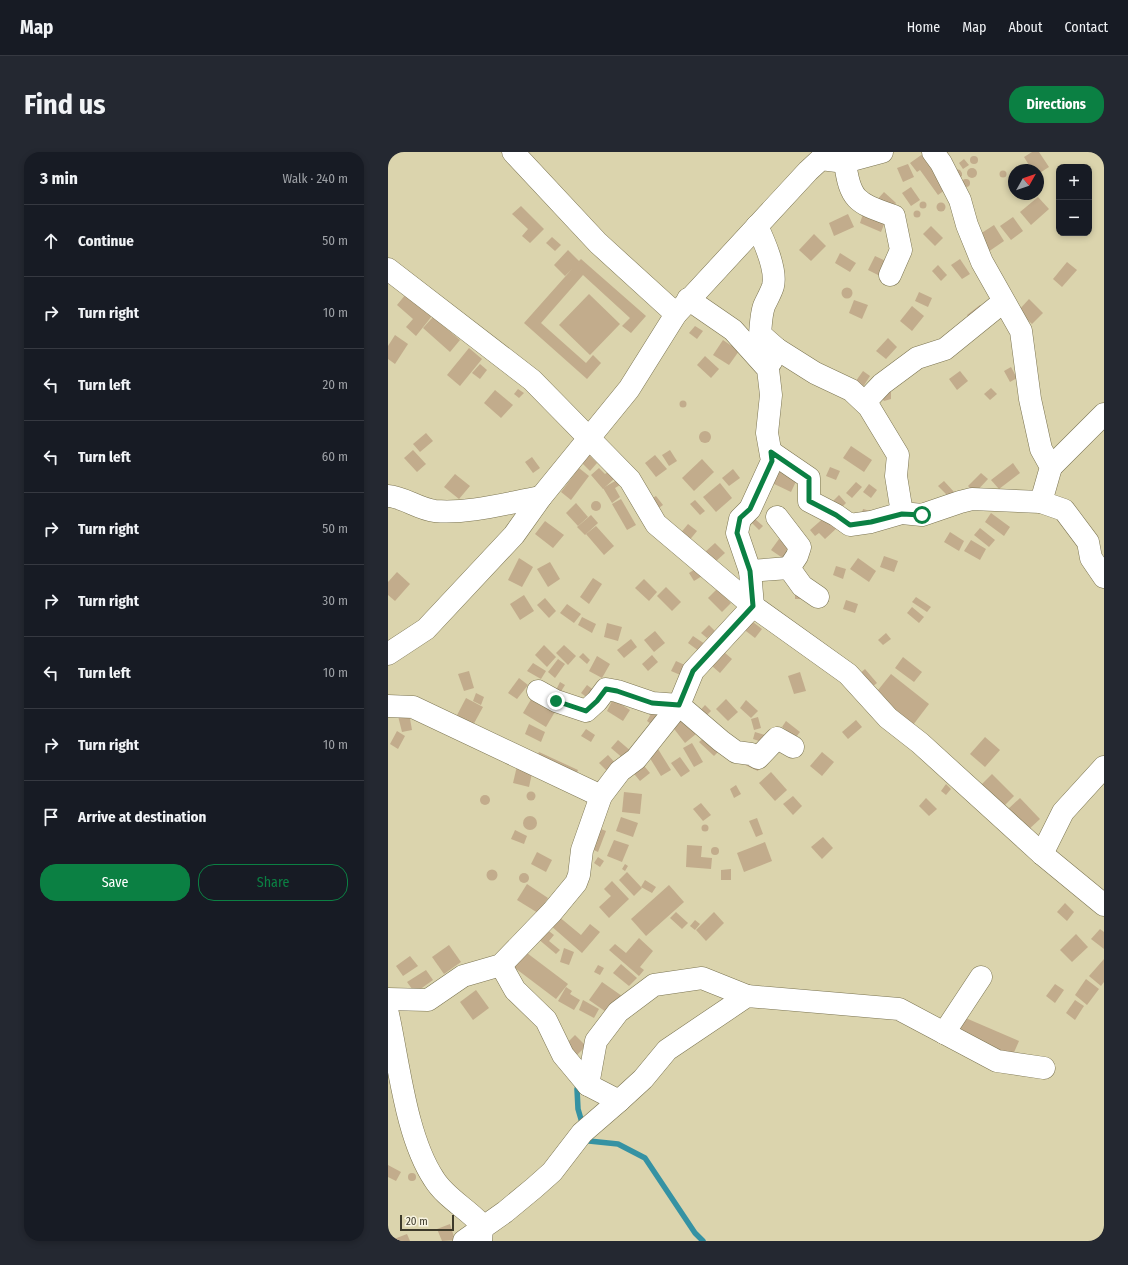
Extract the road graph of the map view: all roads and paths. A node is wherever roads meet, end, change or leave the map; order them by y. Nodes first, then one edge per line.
1 (513, 152) edge
2 (882, 152) edge
3 (933, 152) edge
4 (822, 156) edge
5 (845, 162) junction
6 (757, 226) junction
7 (388, 269) edge
8 (890, 275) dead end
9 (1003, 302) junction
10 (682, 306) junction
11 (772, 359) junction
12 (865, 402) junction
13 (1104, 414) edge
14 (589, 438) junction
15 (771, 452) junction
16 (1051, 467) junction
17 (388, 496) edge
18 (541, 497) junction
19 (1041, 502) junction
20 (902, 514) junction
21 (777, 517) dead end
22 (789, 568) junction
23 (750, 571) junction
24 (1104, 577) edge
25 (818, 597) dead end
26 (753, 606) junction
27 (388, 654) edge
28 (538, 691) dead end
29 (679, 705) junction
30 (388, 706) edge
31 (793, 747) dead end
32 (1104, 767) edge
33 (602, 796) junction
34 (1042, 854) junction
35 (1104, 905) edge
36 (501, 965) junction
37 (981, 977) dead end
38 (747, 996) junction
39 (388, 999) edge
40 (388, 1014) edge
41 (944, 1033) junction
42 (393, 1066) edge
43 (1044, 1068) dead end
44 (588, 1085) junction
45 (619, 1101) junction
46 (481, 1234) edge
47 (464, 1241) edge

1 - 10 street
2 - 5 street
3 - 9 street
4 - 5 street
4 - 6 street
5 - 8 street
6 - 10 street
6 - 11 street
7 - 14 street
9 - 12 street
9 - 16 street
10 - 11 street
10 - 14 street
11 - 12 street
11 - 15 street
12 - 20 street
13 - 16 street
14 - 18 street
14 - 26 street
15 - 20 street
15 - 23 street
16 - 19 street
17 - 18 street
18 - 27 street
19 - 20 street
19 - 24 street
21 - 22 street
22 - 23 street
22 - 25 street
23 - 26 street
26 - 29 street
26 - 34 street
28 - 29 street
29 - 31 street
29 - 33 street
30 - 33 street
32 - 34 street
33 - 36 street
34 - 35 street
36 - 39 street
36 - 44 street
37 - 41 street
38 - 41 street
38 - 44 street
38 - 45 street
40 - 42 street
41 - 43 street
42 - 46 street
44 - 45 street
45 - 46 street
46 - 47 street

